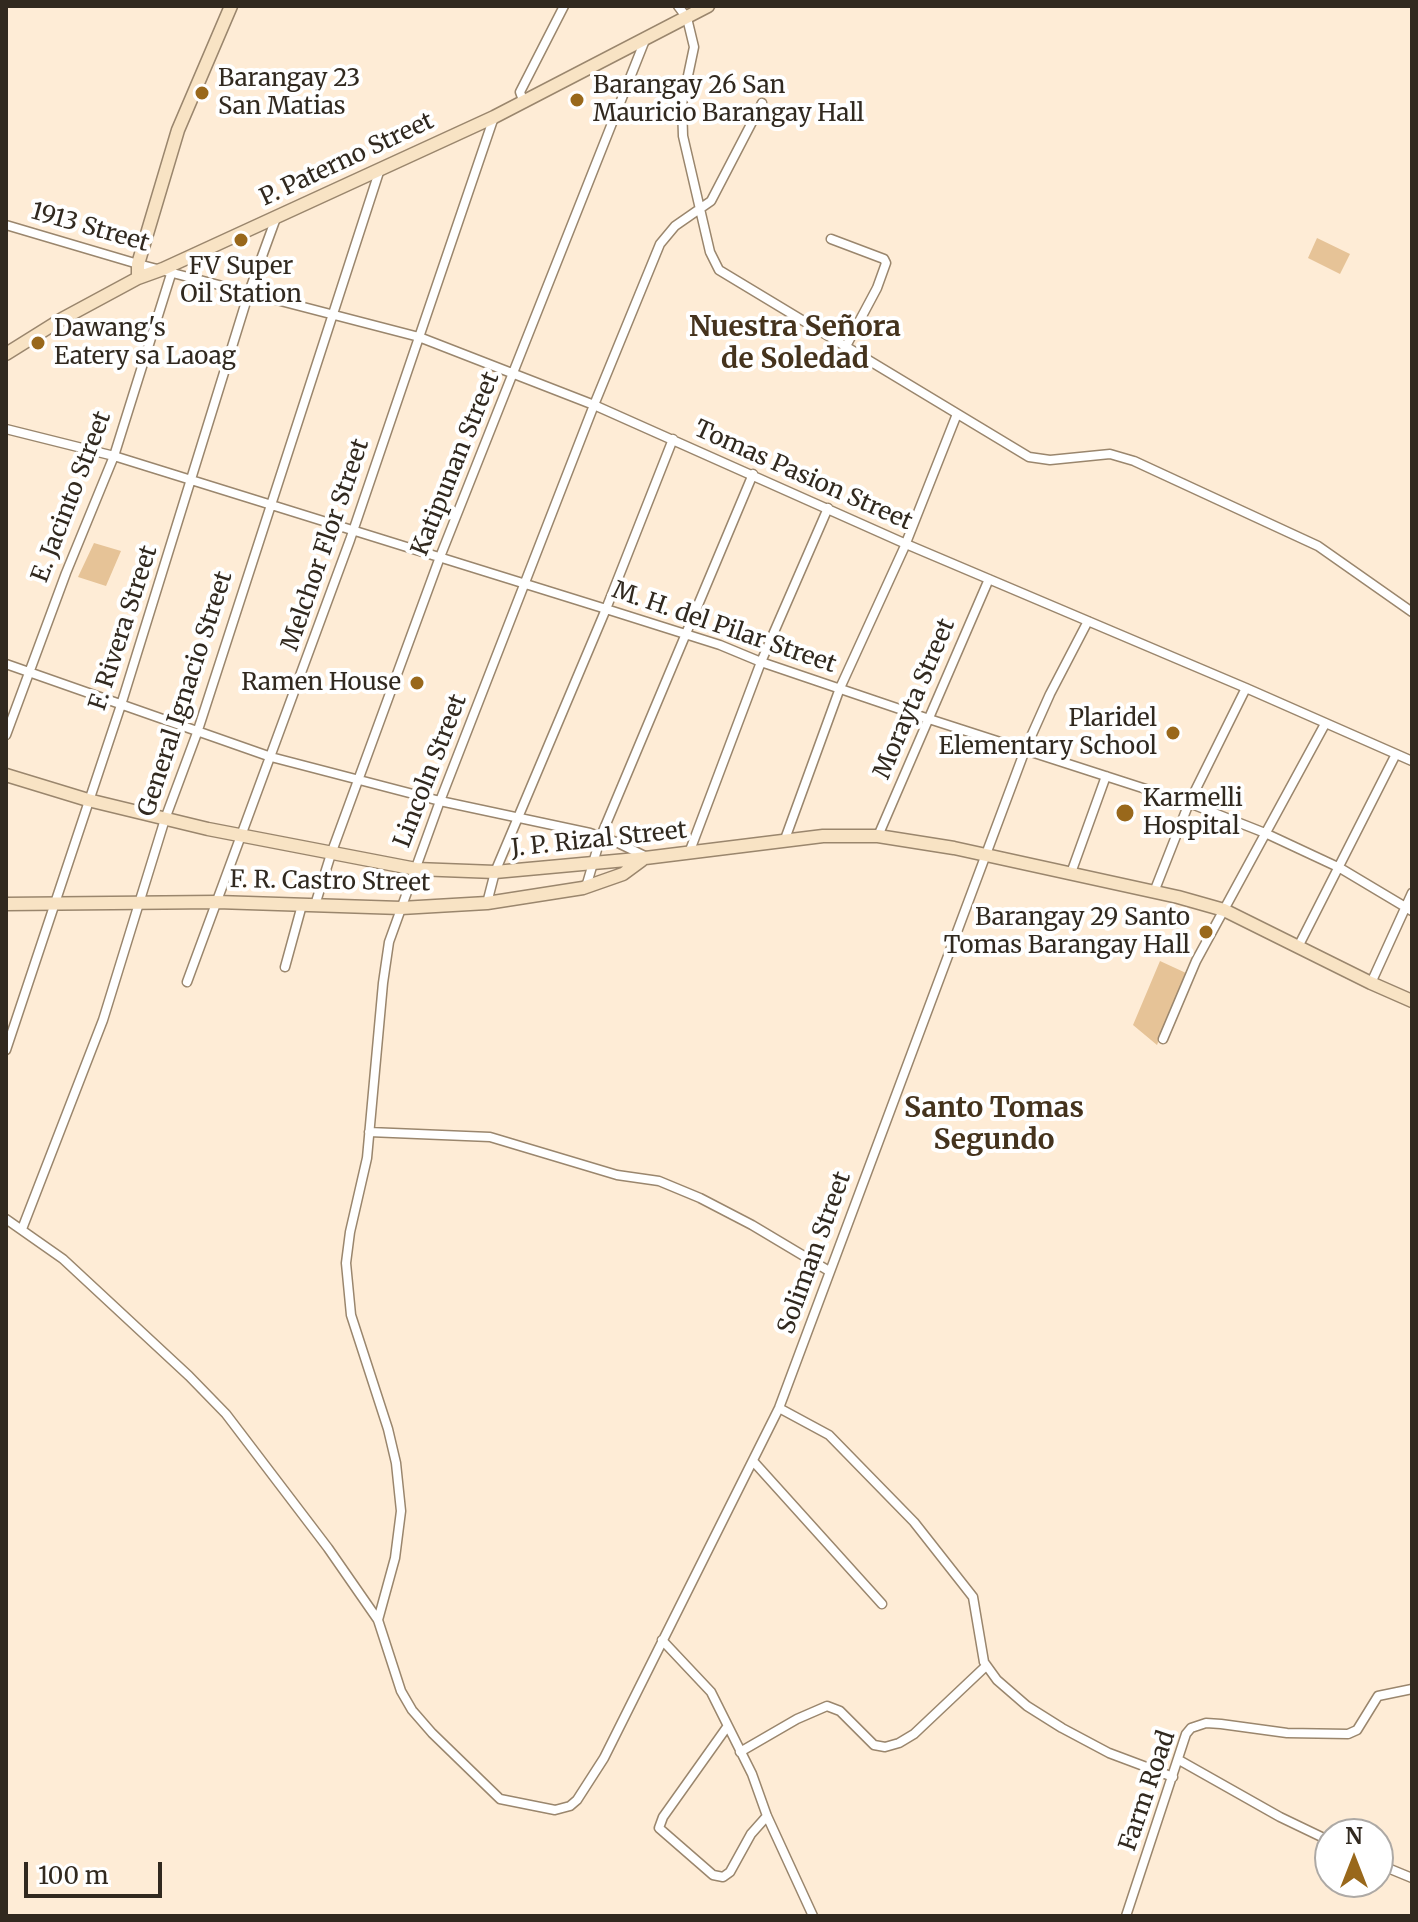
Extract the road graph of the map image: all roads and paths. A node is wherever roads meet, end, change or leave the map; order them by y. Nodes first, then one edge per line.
1 (231, 6) edge
2 (564, 6) edge
3 (678, 6) edge
4 (708, 6) edge
5 (687, 18) junction
6 (645, 40) junction
7 (524, 103) junction
8 (762, 103) dead end
9 (494, 117) junction
10 (381, 168) junction
11 (700, 211) junction
12 (276, 217) junction
13 (6, 225) edge
14 (831, 239) dead end
15 (138, 264) junction
16 (168, 270) junction
17 (138, 278) junction
18 (249, 292) junction
19 (334, 313) junction
20 (419, 337) junction
21 (845, 348) junction
22 (6, 354) edge
23 (514, 373) junction
24 (594, 405) junction
25 (957, 414) junction
26 (6, 429) edge
27 (673, 439) junction
28 (114, 456) junction
29 (753, 474) junction
30 (192, 481) junction
31 (270, 503) junction
32 (828, 508) junction
33 (354, 529) junction
34 (906, 544) junction
35 (440, 557) junction
36 (989, 579) junction
37 (525, 584) junction
38 (606, 609) junction
39 (1412, 612) edge
40 (1088, 621) junction
41 (687, 635) junction
42 (761, 662) junction
43 (6, 664) edge
44 (29, 672) junction
45 (840, 688) junction
46 (1246, 688) junction
47 (121, 705) junction
48 (929, 719) junction
49 (1325, 724) junction
50 (197, 733) junction
51 (6, 735) edge
52 (1025, 750) junction
53 (1396, 754) junction
54 (271, 757) junction
55 (1412, 761) edge
56 (6, 775) edge
57 (1106, 776) junction
58 (359, 780) junction
59 (88, 800) junction
60 (440, 801) junction
61 (1189, 803) junction
62 (165, 819) junction
63 (518, 819) junction
64 (1265, 833) junction
65 (601, 836) junction
66 (878, 836) junction
67 (242, 837) junction
68 (785, 839) junction
69 (689, 853) junction
70 (331, 854) junction
71 (985, 854) junction
72 (646, 858) junction
73 (591, 863) junction
74 (1340, 868) junction
75 (416, 869) junction
76 (495, 872) junction
77 (1071, 873) junction
78 (586, 887) junction
79 (1154, 892) junction
80 (1412, 893) edge
81 (217, 902) junction
82 (140, 903) junction
83 (487, 903) junction
84 (6, 904) edge
85 (54, 905) junction
86 (309, 905) junction
87 (401, 908) junction
88 (1409, 909) edge
89 (1224, 910) junction
90 (1298, 947) junction
91 (285, 967) dead end
92 (187, 982) dead end
93 (1371, 983) junction
94 (1412, 1001) edge
95 (1163, 1039) dead end
96 (6, 1050) edge
97 (369, 1132) junction
98 (6, 1219) edge
99 (22, 1229) junction
100 (829, 1271) junction
101 (779, 1408) junction
102 (753, 1461) junction
103 (882, 1604) dead end
104 (378, 1620) junction
105 (662, 1640) junction
106 (986, 1666) junction
107 (1412, 1689) edge
108 (727, 1727) junction
109 (740, 1752) junction
110 (1179, 1760) junction
111 (1173, 1777) junction
112 (767, 1816) junction
113 (1314, 1833) edge
114 (813, 1916) edge
115 (1126, 1916) edge

1 - 15 main road
2 - 7 street
3 - 5 street
4 - 5 main road, P. Paterno Street
5 - 6 main road, P. Paterno Street
5 - 11 street
6 - 7 main road, P. Paterno Street
6 - 23 street, Katipunan Street
7 - 9 main road, P. Paterno Street
8 - 11 street, Lincoln Street
9 - 10 main road, P. Paterno Street
9 - 20 street, Melchor Flor Street
10 - 12 main road, P. Paterno Street
10 - 19 street, General Ignacio Street
11 - 21 street
11 - 24 street, Lincoln Street
12 - 16 main road, P. Paterno Street
12 - 18 street, F. Rivera Street
13 - 15 street, 1913 Street
14 - 21 street
15 - 16 street, 1913 Street
15 - 17 main road
16 - 17 main road, P. Paterno Street
16 - 18 street, Tomas Pasion Street
16 - 28 street, E. Jacinto Street
17 - 22 main road, P. Paterno Street
18 - 19 street, Tomas Pasion Street
18 - 30 street, F. Rivera Street
19 - 20 street, Tomas Pasion Street
19 - 31 street, General Ignacio Street
20 - 23 street, Tomas Pasion Street
20 - 33 street, Melchor Flor Street
21 - 25 street
23 - 24 street, Tomas Pasion Street
23 - 35 street, Katipunan Street
24 - 27 street, Tomas Pasion Street
24 - 37 street, Lincoln Street
25 - 34 street
25 - 39 street
26 - 28 street, M. H. del Pilar Street
27 - 29 street, Tomas Pasion Street
27 - 38 street
28 - 30 street, M. H. del Pilar Street
28 - 44 street, E. Jacinto Street
29 - 32 street, Tomas Pasion Street
29 - 41 street
30 - 31 street, M. H. del Pilar Street
30 - 47 street, F. Rivera Street
31 - 33 street, M. H. del Pilar Street
31 - 50 street, General Ignacio Street
32 - 34 street, Tomas Pasion Street
32 - 42 street
33 - 35 street, M. H. del Pilar Street
33 - 54 street, Melchor Flor Street
34 - 36 street, Tomas Pasion Street
34 - 45 street
35 - 37 street, M. H. del Pilar Street
35 - 58 street, Katipunan Street
36 - 40 street, Tomas Pasion Street
36 - 48 street, Morayta Street
37 - 38 street, M. H. del Pilar Street
37 - 60 street, Lincoln Street
38 - 41 street, M. H. del Pilar Street
38 - 63 street
40 - 46 street, Tomas Pasion Street
40 - 52 street, Soliman Street
41 - 42 street, M. H. del Pilar Street
41 - 65 street
42 - 45 street, M. H. del Pilar Street
42 - 69 street
43 - 44 street
44 - 47 street
44 - 51 street, E. Jacinto Street
45 - 48 street, M. H. del Pilar Street
45 - 68 street
46 - 49 street, Tomas Pasion Street
46 - 61 street
47 - 50 street
47 - 59 street, F. Rivera Street
48 - 52 street, M. H. del Pilar Street
48 - 66 street, Morayta Street
49 - 53 street, Tomas Pasion Street
49 - 64 street
50 - 54 street
50 - 62 street, General Ignacio Street
52 - 57 street, M. H. del Pilar Street
52 - 71 street, Soliman Street
53 - 55 street, Tomas Pasion Street
53 - 74 street
54 - 58 street
54 - 67 street, Melchor Flor Street
56 - 59 main road, J. P. Rizal Street
57 - 61 street, M. H. del Pilar Street
57 - 77 street
58 - 60 street
58 - 70 street, Katipunan Street
59 - 62 main road, J. P. Rizal Street
59 - 85 street, F. Rivera Street
60 - 63 street
60 - 75 street, Lincoln Street
61 - 64 street, M. H. del Pilar Street
61 - 79 street
62 - 67 main road, J. P. Rizal Street
62 - 82 street, General Ignacio Street
63 - 65 street
63 - 76 street
64 - 74 street, M. H. del Pilar Street
64 - 89 street
65 - 72 street
65 - 73 street
66 - 68 main road, J. P. Rizal Street
66 - 71 main road, J. P. Rizal Street
67 - 70 main road, J. P. Rizal Street
67 - 81 street, Melchor Flor Street
68 - 69 main road, J. P. Rizal Street
69 - 72 main road, J. P. Rizal Street
70 - 75 main road, J. P. Rizal Street
70 - 86 street, Katipunan Street
71 - 77 main road, J. P. Rizal Street
71 - 100 street, Soliman Street
72 - 73 main road, J. P. Rizal Street
72 - 78 main road, F. R. Castro Street
73 - 76 main road, J. P. Rizal Street
73 - 78 street
74 - 88 street, M. H. del Pilar Street
74 - 90 street
75 - 76 main road, J. P. Rizal Street
75 - 87 street, Lincoln Street
76 - 83 street
77 - 79 main road, J. P. Rizal Street
78 - 83 main road, F. R. Castro Street
79 - 89 main road, J. P. Rizal Street
80 - 88 street
81 - 82 main road, F. R. Castro Street
81 - 86 main road, F. R. Castro Street
81 - 92 street, Melchor Flor Street
82 - 85 main road, F. R. Castro Street
82 - 99 street, General Ignacio Street
83 - 87 main road, F. R. Castro Street
84 - 85 main road, F. R. Castro Street
85 - 96 street, F. Rivera Street
86 - 87 main road, F. R. Castro Street
86 - 91 street, Katipunan Street
87 - 97 street, Lincoln Street
88 - 93 street
89 - 90 main road, J. P. Rizal Street
89 - 95 street
90 - 93 main road, J. P. Rizal Street
93 - 94 main road, J. P. Rizal Street
97 - 100 street
97 - 104 street, Lincoln Street
98 - 99 street
99 - 104 street
100 - 101 street, Soliman Street
101 - 102 street, Soliman Street
101 - 106 street
102 - 103 street
102 - 105 street, Soliman Street
104 - 105 street, Soliman Street
105 - 108 street
106 - 109 street
106 - 111 street
107 - 110 street, Farm Road
108 - 109 street
108 - 112 street
109 - 112 street
110 - 111 street, Farm Road
110 - 113 street
111 - 115 street, Farm Road
112 - 114 street

